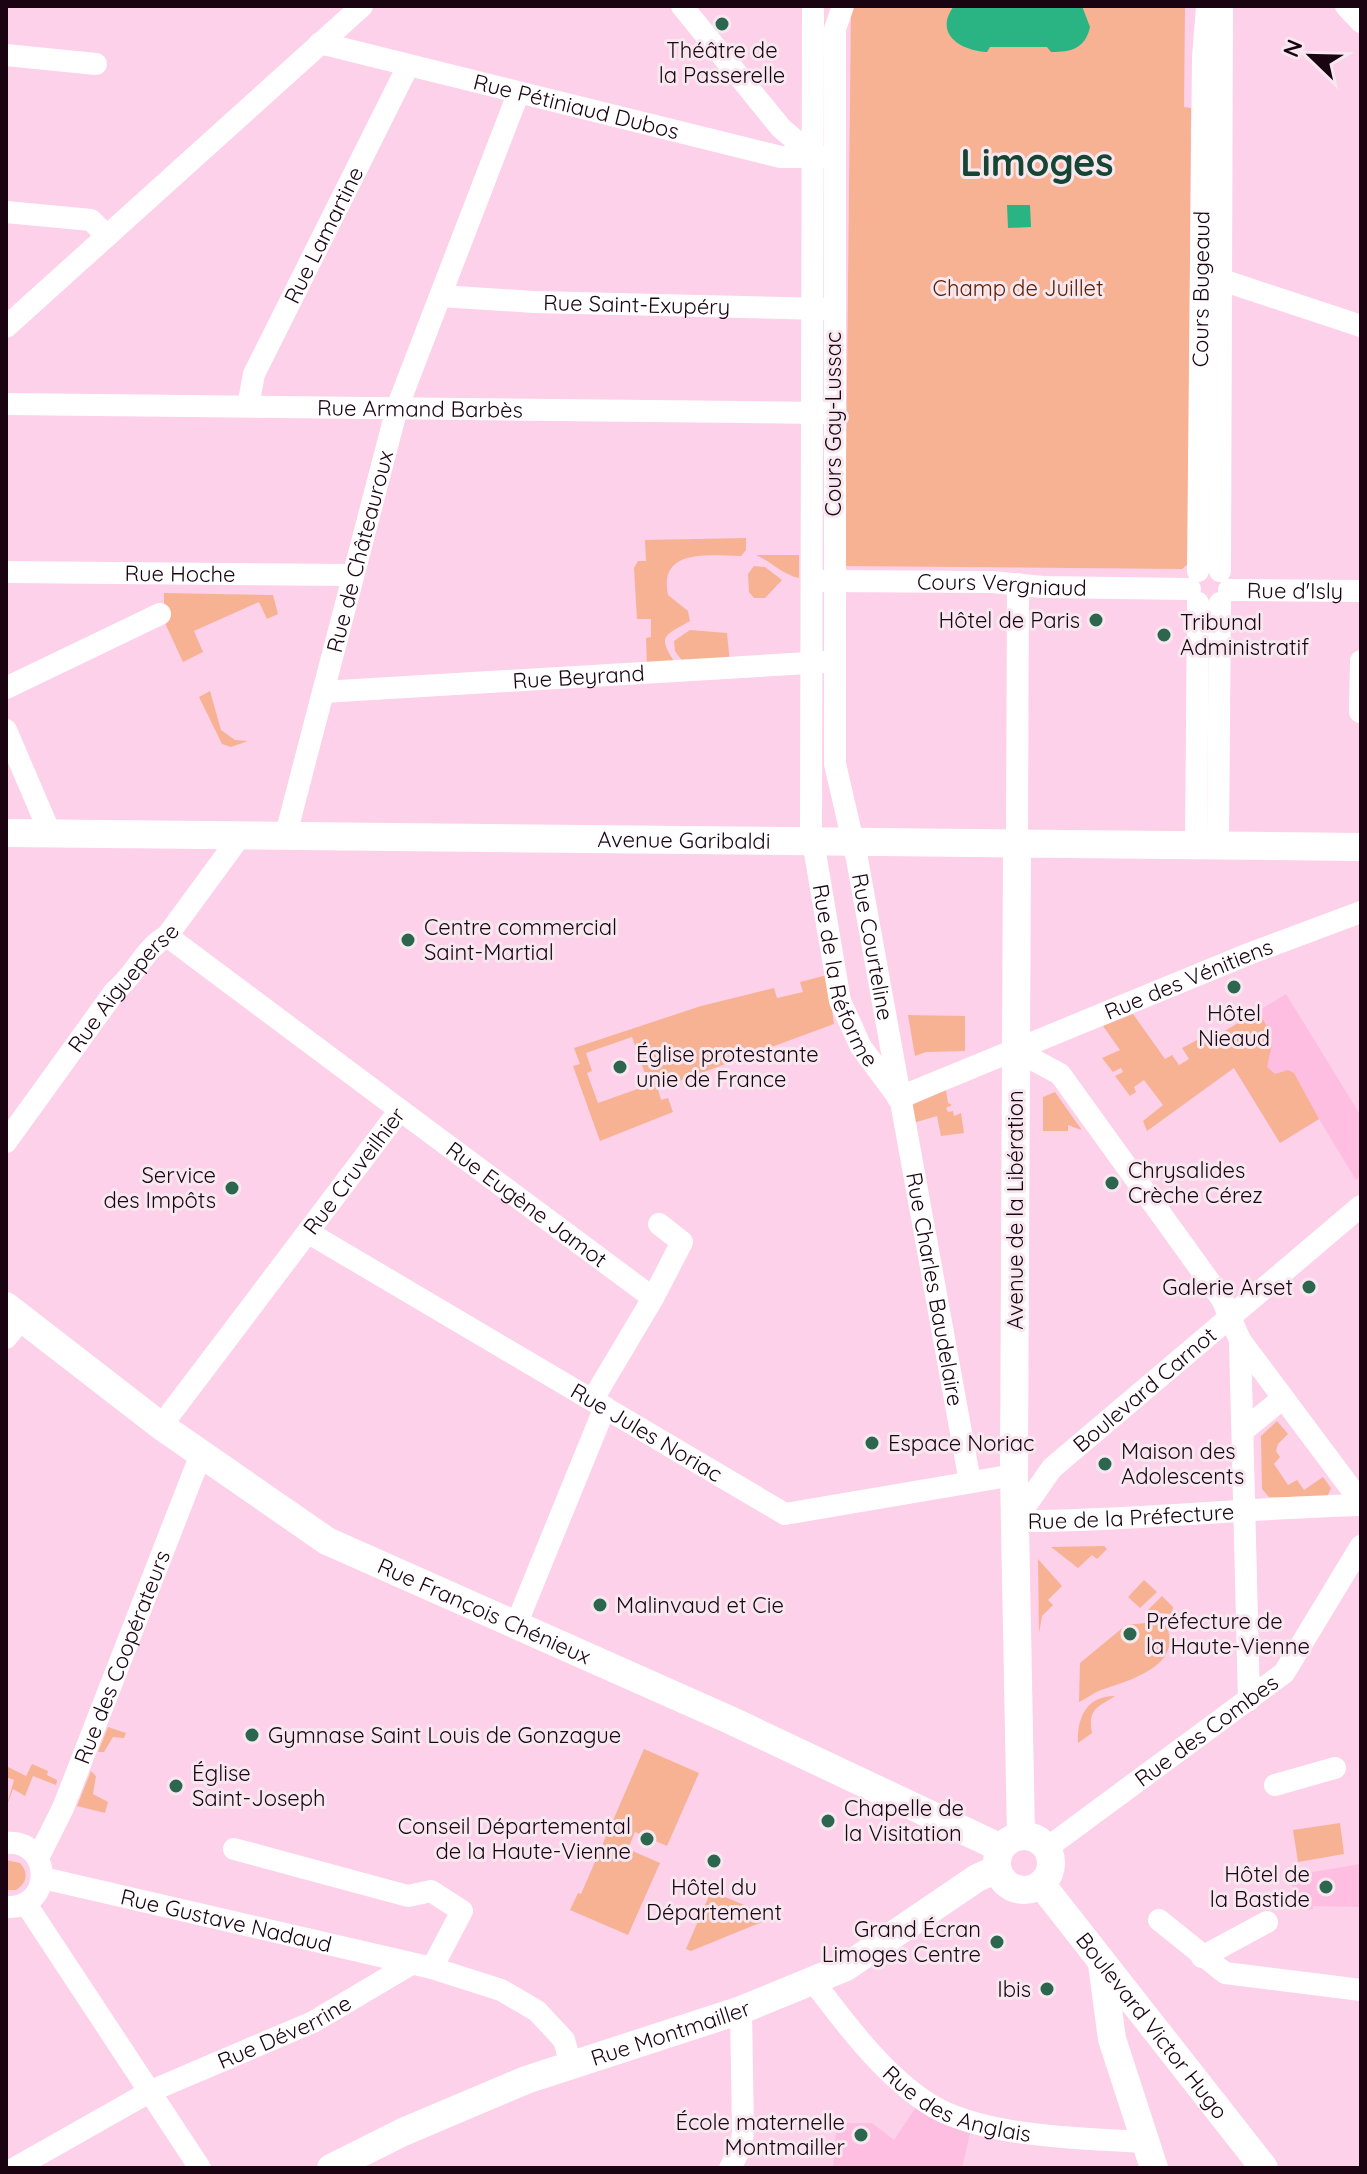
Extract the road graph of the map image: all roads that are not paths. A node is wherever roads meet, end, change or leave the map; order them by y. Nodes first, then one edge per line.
1 (362, 6) edge
2 (682, 6) edge
3 (813, 6) edge
4 (843, 6) edge
5 (1207, 6) edge
6 (1222, 6) edge
7 (1346, 6) edge
8 (1361, 22) edge
9 (320, 43) junction
10 (6, 55) edge
11 (96, 64) dead end
12 (408, 66) junction
13 (518, 94) junction
14 (824, 157) junction
15 (6, 212) edge
16 (107, 236) junction
17 (1211, 276) junction
18 (441, 296) junction
19 (823, 309) junction
20 (1361, 326) edge
21 (6, 327) edge
22 (6, 404) edge
23 (248, 406) junction
24 (397, 408) junction
25 (823, 413) junction
26 (6, 572) edge
27 (353, 575) junction
28 (823, 582) junction
29 (1018, 584) junction
30 (1209, 588) junction
31 (1361, 591) edge
32 (160, 614) dead end
33 (1361, 661) edge
34 (823, 662) junction
35 (6, 688) edge
36 (323, 692) junction
37 (1360, 712) edge
38 (6, 730) edge
39 (6, 833) edge
40 (50, 833) junction
41 (286, 834) junction
42 (241, 835) junction
43 (813, 842) junction
44 (853, 842) junction
45 (1207, 844) junction
46 (1017, 845) junction
47 (1361, 847) edge
48 (1361, 912) edge
49 (167, 936) junction
50 (1015, 1050) junction
51 (898, 1098) junction
52 (400, 1110) junction
53 (6, 1142) edge
54 (1361, 1206) edge
55 (659, 1224) dead end
56 (309, 1233) junction
57 (653, 1298) junction
58 (11, 1321) edge
59 (1235, 1331) junction
60 (1283, 1398) junction
61 (599, 1403) junction
62 (161, 1426) junction
63 (1244, 1430) junction
64 (201, 1454) junction
65 (1014, 1475) junction
66 (970, 1482) junction
67 (1361, 1503) edge
68 (1245, 1509) junction
69 (1015, 1521) junction
70 (1361, 1546) edge
71 (516, 1625) junction
72 (1249, 1700) junction
73 (1335, 1768) dead end
74 (1275, 1785) dead end
75 (6, 1843) edge
76 (1047, 1848) junction
77 (234, 1849) dead end
78 (1006, 1851) junction
79 (41, 1868) junction
80 (1041, 1884) junction
81 (16, 1905) edge
82 (1159, 1920) dead end
83 (1267, 1922) dead end
84 (1202, 1957) junction
85 (1101, 1961) junction
86 (421, 1966) junction
87 (813, 1981) junction
88 (1361, 1990) edge
89 (741, 2010) junction
90 (1141, 2011) junction
91 (1118, 2052) junction
92 (571, 2064) junction
93 (151, 2091) junction
94 (1150, 2155) edge
95 (15, 2168) edge
96 (200, 2168) edge
97 (331, 2168) edge
98 (730, 2168) edge
99 (1264, 2168) edge

1 - 9 street
2 - 14 street
3 - 14 street, Cours Gay-Lussac
4 - 14 street, Cours Gay-Lussac
5 - 17 street, Cours Bugeaud
6 - 17 street, Cours Bugeaud
7 - 8 street
9 - 12 street, Rue Pétiniaud Dubos
9 - 16 street
10 - 11 street
12 - 13 street, Rue Pétiniaud Dubos
12 - 23 street, Rue Lamartine
13 - 14 street, Rue Pétiniaud Dubos
13 - 18 street, Rue de Châteauroux
14 - 19 street, Cours Gay-Lussac
15 - 16 street
16 - 21 street
17 - 20 street
17 - 30 street, Cours Bugeaud
18 - 19 street, Rue Saint-Exupéry
18 - 24 street, Rue de Châteauroux
19 - 25 street, Cours Gay-Lussac
22 - 23 street, Rue Armand Barbès
23 - 24 street, Rue Armand Barbès
24 - 25 street, Rue Armand Barbès
24 - 27 street, Rue de Châteauroux
25 - 28 street, Cours Gay-Lussac
26 - 27 street, Rue Hoche
27 - 36 street, Rue de Châteauroux
28 - 29 street, Cours Vergniaud
28 - 34 street, Cours Gay-Lussac
29 - 30 street, Cours Vergniaud
29 - 46 street, Avenue de la Libération
30 - 31 street, Rue d'Isly
30 - 45 street, Cours Bugeaud
32 - 35 street
33 - 37 street
34 - 36 street, Rue Beyrand
34 - 43 street, Cours Gay-Lussac
34 - 44 street, Cours Gay-Lussac
36 - 41 street, Rue de Châteauroux
38 - 40 street
39 - 40 main road, Avenue Garibaldi
40 - 42 main road, Avenue Garibaldi
41 - 42 main road, Avenue Garibaldi
41 - 43 main road, Avenue Garibaldi
42 - 49 street, Rue Aigueperse
43 - 44 main road, Avenue Garibaldi
43 - 51 street, Rue de la Réforme
44 - 46 main road, Avenue Garibaldi
44 - 51 street, Rue Courteline
45 - 46 main road, Avenue Garibaldi
45 - 47 main road, Avenue Garibaldi
46 - 50 main road, Avenue de la Libération
48 - 50 street, Rue des Vénitiens
49 - 52 street, Rue Cruveilhier
49 - 53 street, Rue Aigueperse
50 - 51 street, Rue des Vénitiens
50 - 59 street
50 - 65 main road, Avenue de la Libération
51 - 66 street, Rue Charles Baudelaire
52 - 56 street, Rue Cruveilhier
52 - 57 street, Rue Eugène Jamot
54 - 59 street, Boulevard Carnot
55 - 57 street
56 - 61 street, Rue Jules Noriac
56 - 62 street, Rue Cruveilhier
57 - 61 street
58 - 62 main road, Rue François Chénieux
59 - 60 street
59 - 63 street
59 - 69 street, Boulevard Carnot
60 - 63 street
60 - 67 street
61 - 66 street, Rue Jules Noriac
61 - 71 street
62 - 64 main road, Rue François Chénieux
63 - 68 street
64 - 71 main road, Rue François Chénieux
64 - 79 street, Rue des Coopérateurs
65 - 66 street, Rue Jules Noriac
65 - 69 main road, Avenue de la Libération
67 - 68 street, Rue de la Préfecture
68 - 69 street, Rue de la Préfecture
68 - 72 street
69 - 78 main road, Avenue de la Libération
70 - 72 street, Rue des Combes
71 - 78 main road, Rue François Chénieux
72 - 76 street, Rue des Combes
73 - 74 street
75 - 79 street, Rue Gustave Nadaud
76 - 78 main road
76 - 80 main road
77 - 86 street
78 - 80 main road
78 - 87 main road, Rue Montmailler
79 - 81 street, Rue des Coopérateurs
79 - 86 street, Rue Gustave Nadaud
80 - 85 main road, Boulevard Victor Hugo
81 - 93 street
82 - 84 street
83 - 84 street
84 - 88 street
85 - 90 main road, Boulevard Victor Hugo
85 - 91 main road
86 - 92 street, Rue Gustave Nadaud
86 - 93 street, Rue Déverrine
87 - 89 main road, Rue Montmailler
87 - 94 street, Rue des Anglais
89 - 92 main road, Rue Montmailler
89 - 98 street
90 - 91 main road
90 - 99 main road, Boulevard Victor Hugo
91 - 94 main road
92 - 97 main road, Rue Montmailler
93 - 95 street, Rue Déverrine
93 - 96 street

